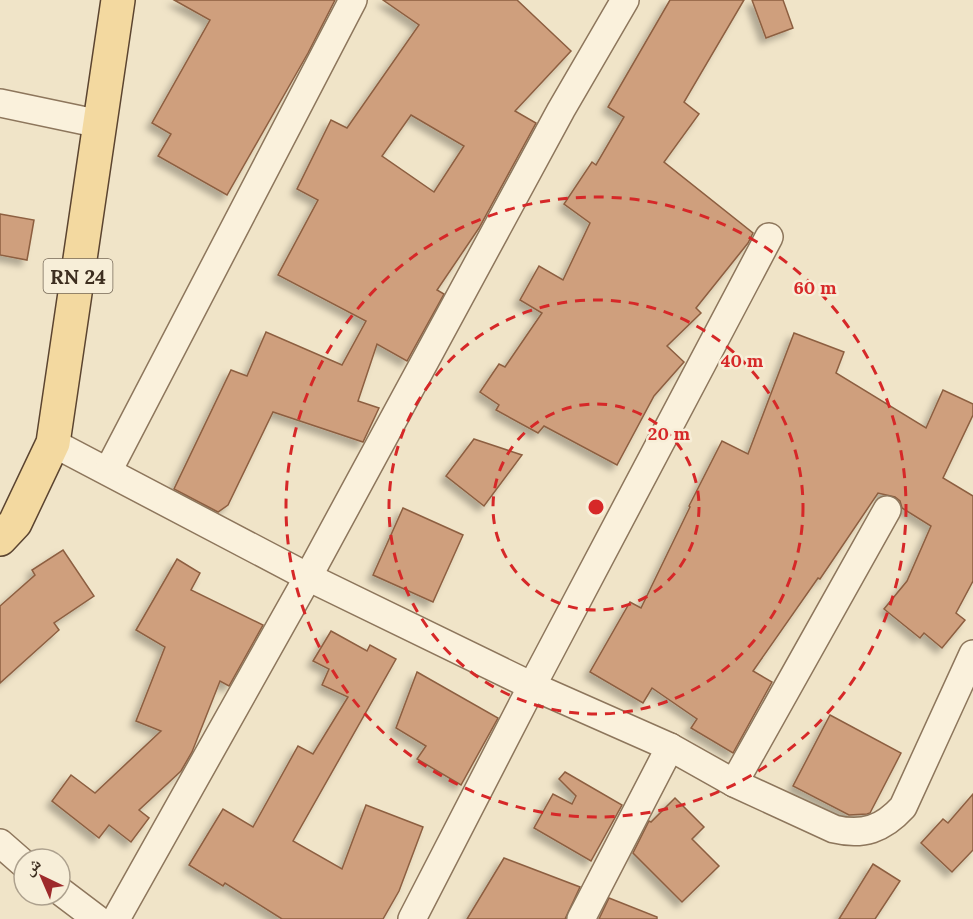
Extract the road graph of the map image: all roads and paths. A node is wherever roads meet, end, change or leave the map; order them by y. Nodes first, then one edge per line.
1 (118, 0) edge
2 (353, 0) edge
3 (626, 0) edge
4 (0, 103) edge
5 (100, 124) junction
6 (769, 237) dead end
7 (53, 442) junction
8 (108, 471) junction
9 (887, 510) dead end
10 (0, 539) edge
11 (308, 577) junction
12 (973, 654) edge
13 (532, 686) junction
14 (670, 747) junction
15 (734, 783) junction
16 (0, 843) edge
17 (12, 854) edge
18 (72, 900) edge
19 (97, 919) edge
20 (116, 919) edge
21 (412, 919) edge
22 (581, 919) edge

1 - 5 main road, RN 24
2 - 8 street
3 - 11 street
4 - 5 street
5 - 7 main road, RN 24
6 - 13 street
7 - 8 street
7 - 10 main road, RN 24
8 - 11 street
9 - 15 street
11 - 13 street
11 - 20 street
12 - 15 street
13 - 14 street
13 - 21 street
14 - 15 street
14 - 22 street
16 - 17 street
18 - 19 street

